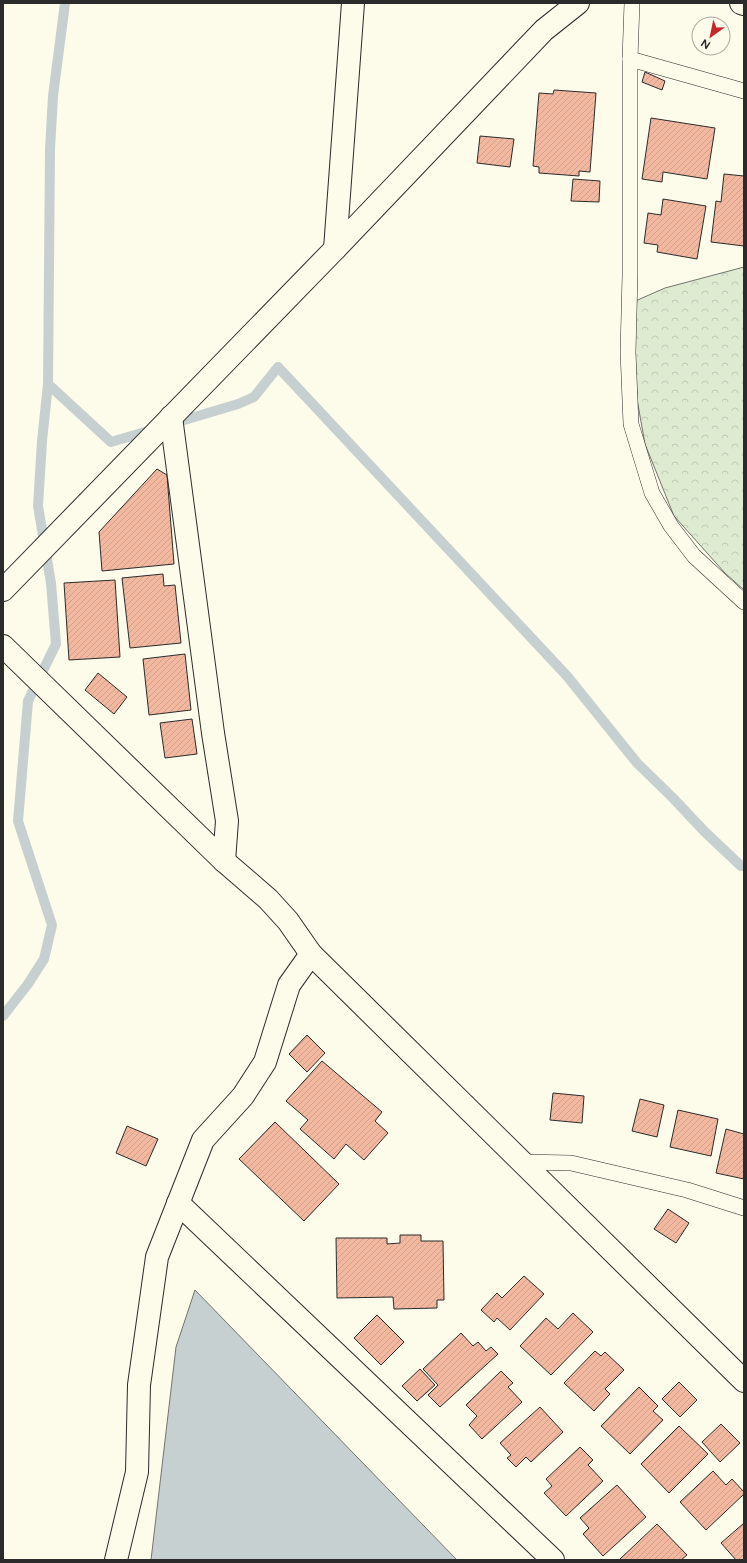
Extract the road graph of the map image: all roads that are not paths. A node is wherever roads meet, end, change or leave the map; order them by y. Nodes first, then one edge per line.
1 (353, 3) edge
2 (578, 3) edge
3 (632, 3) edge
4 (741, 3) edge
5 (744, 4) edge
6 (630, 59) junction
7 (744, 91) edge
8 (335, 249) junction
9 (171, 417) junction
10 (3, 590) edge
11 (744, 602) edge
12 (3, 646) edge
13 (224, 861) junction
14 (311, 954) junction
15 (522, 1162) junction
16 (178, 1203) junction
17 (744, 1208) edge
18 (744, 1381) edge
19 (116, 1560) edge
20 (553, 1560) edge

1 - 8 street
2 - 8 street
3 - 6 lane
4 - 5 street
6 - 7 lane
6 - 11 lane
8 - 9 street
9 - 10 street
9 - 13 street
12 - 13 street
13 - 14 street
14 - 15 street
14 - 16 street
15 - 17 lane
15 - 18 street
16 - 19 street
16 - 20 street

